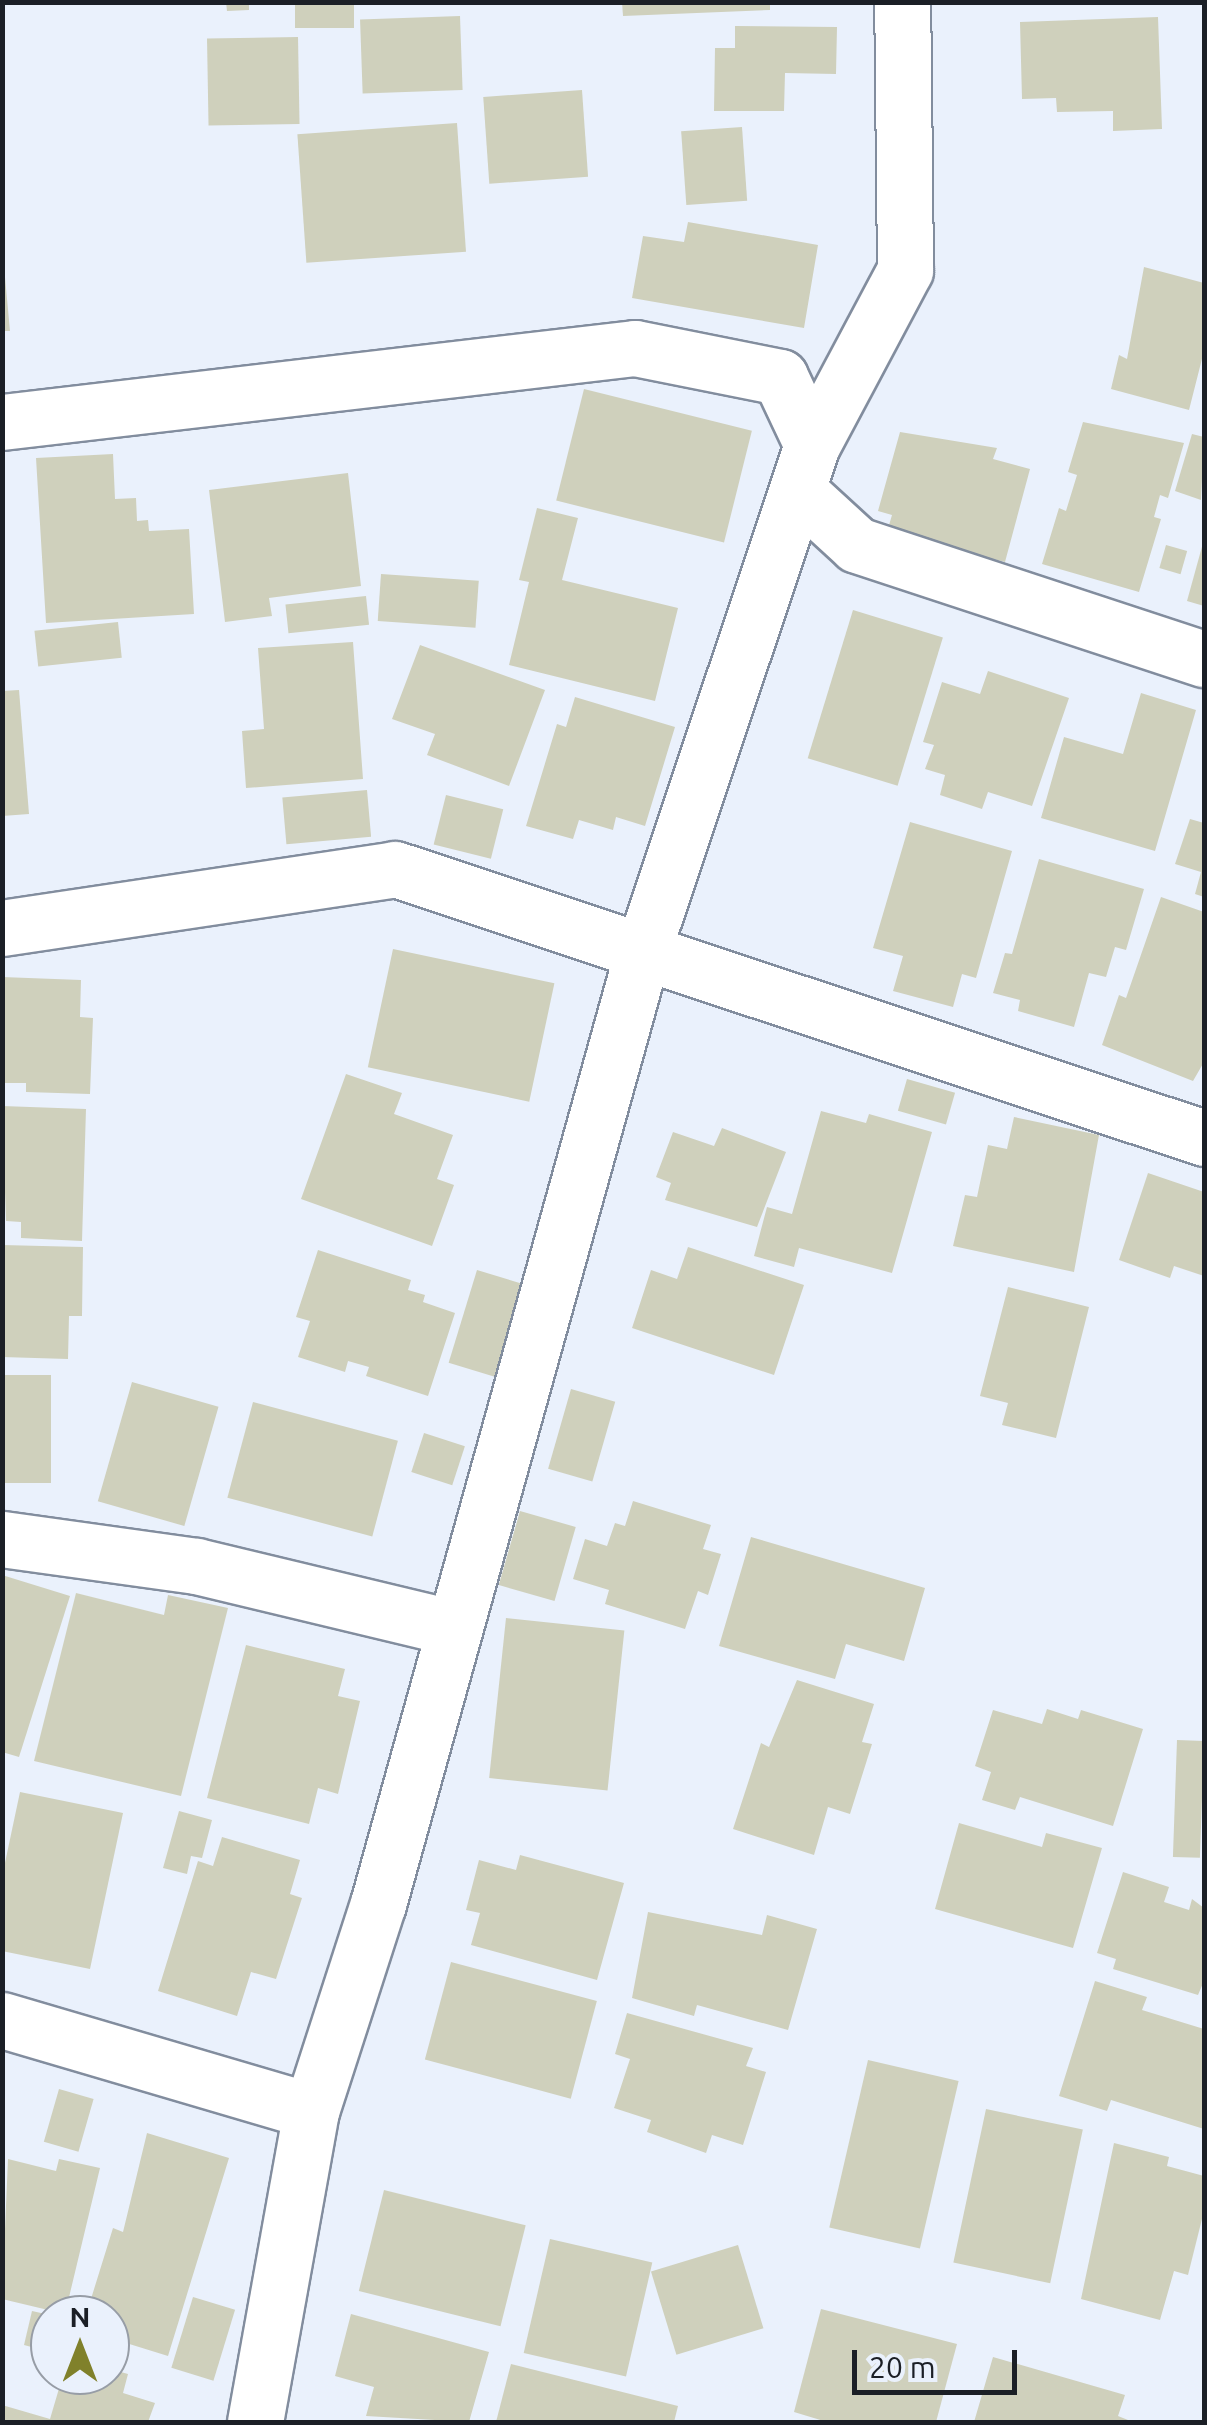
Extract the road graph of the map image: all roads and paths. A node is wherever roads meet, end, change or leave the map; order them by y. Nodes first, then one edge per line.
1 (902, 2) edge
2 (2, 422) edge
3 (805, 468) junction
4 (1204, 658) edge
5 (2, 928) edge
6 (644, 947) junction
7 (1204, 1138) edge
8 (2, 1538) edge
9 (451, 1626) junction
10 (2, 2020) edge
11 (311, 2110) junction
12 (260, 2421) edge

1 - 3 street
2 - 3 street
3 - 4 street
3 - 6 street
5 - 6 street
6 - 7 street
6 - 9 street
8 - 9 street
9 - 11 street
10 - 11 street
11 - 12 street

